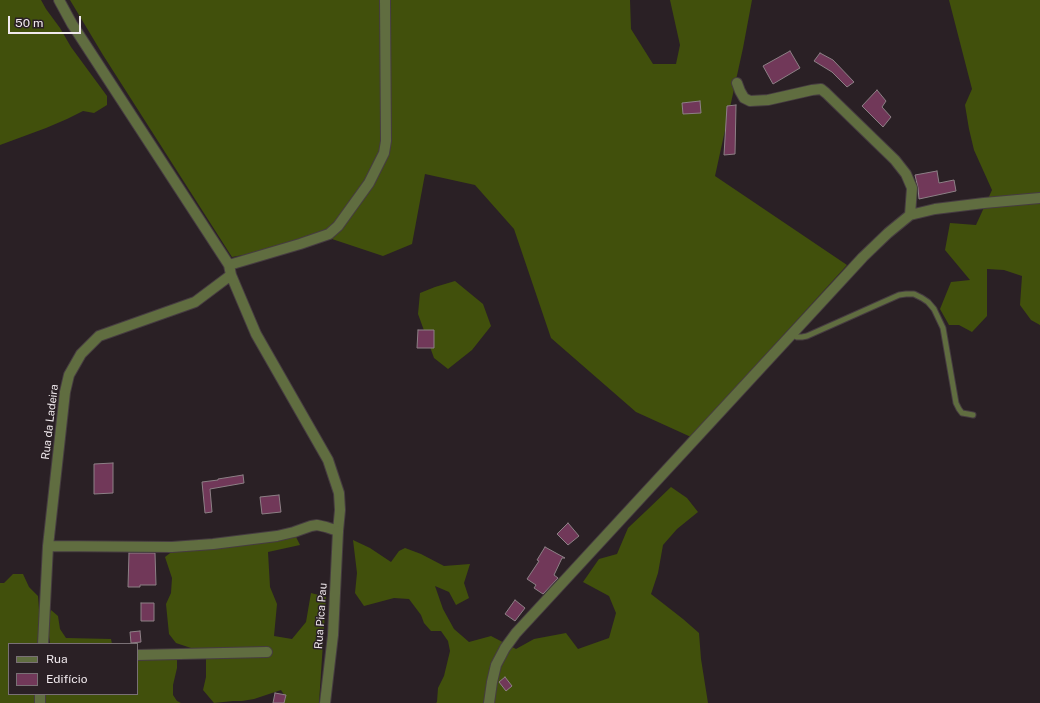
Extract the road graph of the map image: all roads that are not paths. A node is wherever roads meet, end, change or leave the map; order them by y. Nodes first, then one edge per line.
1 (59, 0) edge
2 (385, 0) edge
3 (737, 83) dead end
4 (1040, 198) edge
5 (910, 215) junction
6 (230, 270) junction
7 (792, 334) junction
8 (973, 415) dead end
9 (338, 531) junction
10 (48, 546) junction
11 (43, 643) edge
12 (267, 652) dead end
13 (138, 656) edge
14 (325, 703) edge
15 (489, 703) edge

1 - 6 street, Rua Pica Pau
2 - 6 street
3 - 5 street
4 - 5 street
5 - 7 street
6 - 9 street, Rua Pica Pau
6 - 10 street, Rua da Ladeira
7 - 8 lane
7 - 15 street
9 - 10 street
9 - 14 street, Rua Pica Pau
10 - 11 street, Rua da Ladeira
12 - 13 street

